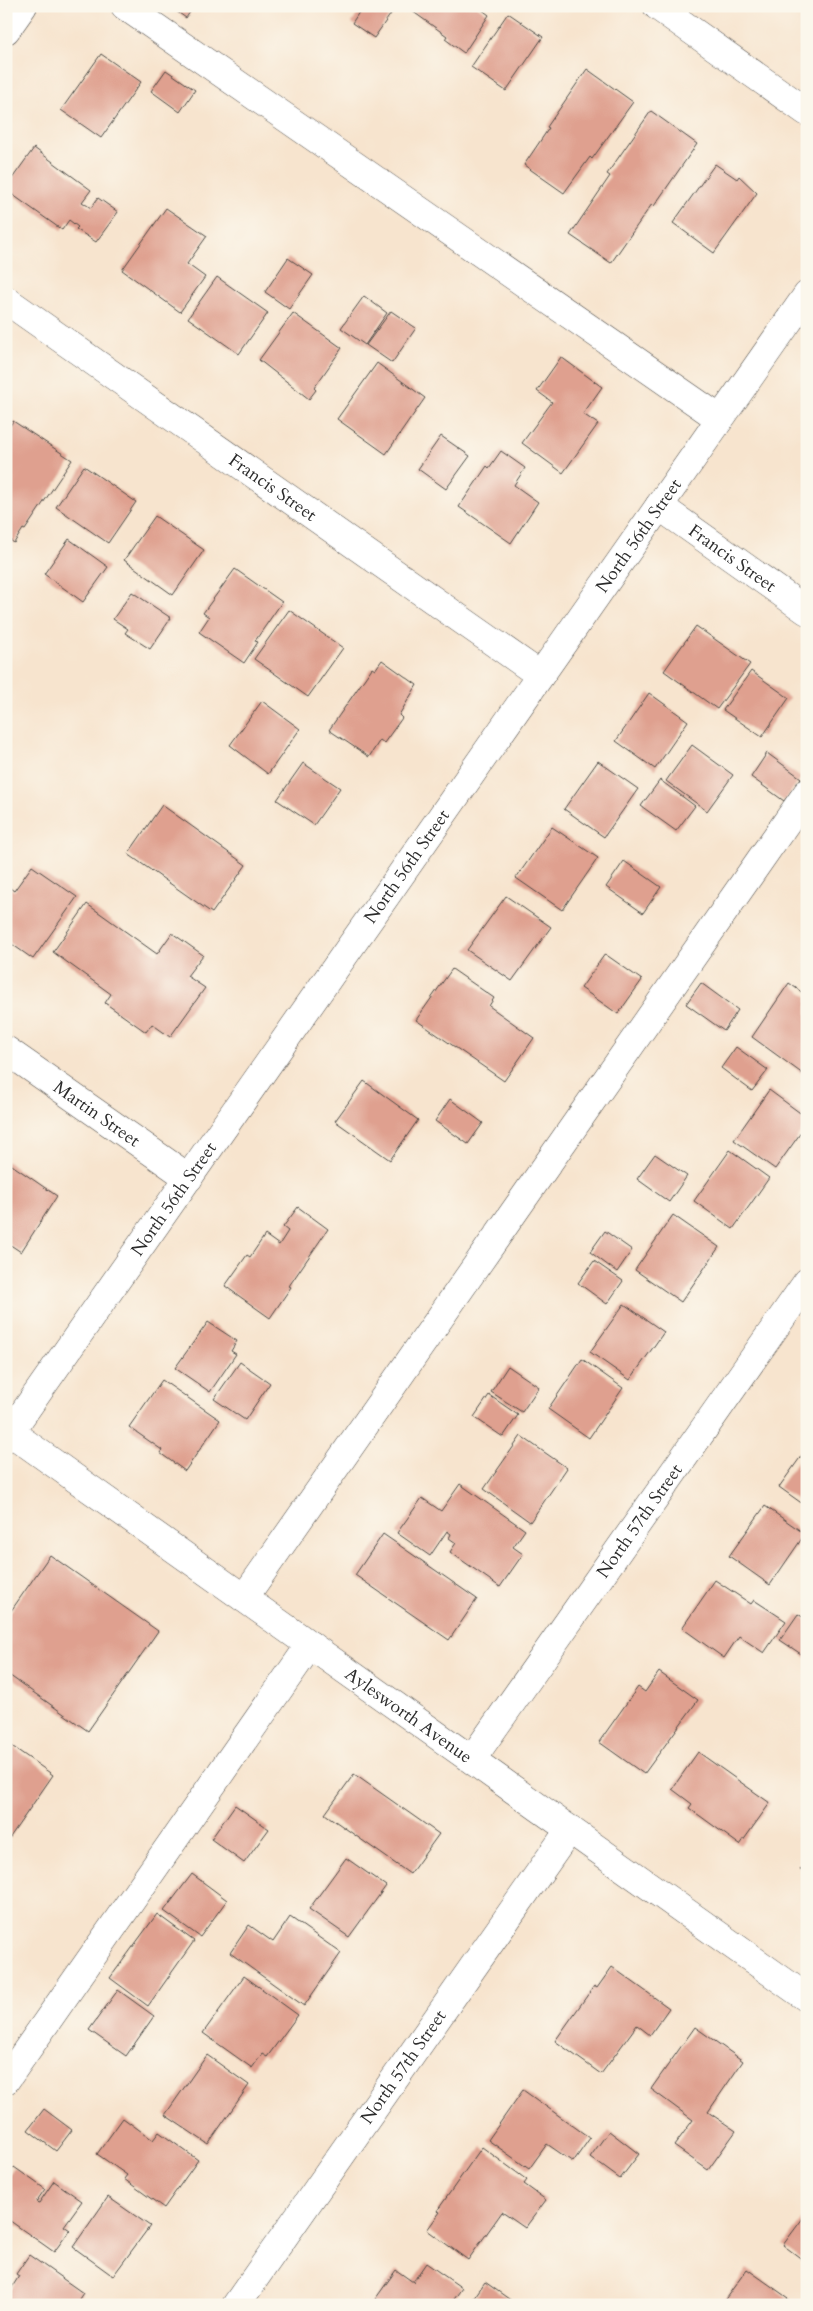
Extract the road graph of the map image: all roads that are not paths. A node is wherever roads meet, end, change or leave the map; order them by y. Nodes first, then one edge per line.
1 (23, 6) edge
2 (125, 6) edge
3 (657, 6) edge
4 (6, 30) edge
5 (807, 112) edge
6 (807, 295) edge
7 (6, 300) edge
8 (720, 419) junction
9 (659, 506) junction
10 (807, 611) edge
11 (540, 675) junction
12 (807, 793) edge
13 (6, 1050) edge
14 (188, 1178) junction
15 (807, 1282) edge
16 (8, 1435) edge
17 (244, 1598) junction
18 (310, 1645) junction
19 (472, 1759) junction
20 (570, 1829) junction
21 (807, 1998) edge
22 (6, 2080) edge
23 (236, 2305) edge

1 - 4 street
2 - 8 street
3 - 5 street
6 - 8 street, North 56th Street
7 - 11 street, Francis Street
8 - 9 street, North 56th Street
9 - 10 street, Francis Street
9 - 11 street, North 56th Street
11 - 14 street, North 56th Street
12 - 17 street
13 - 14 street, Martin Street
14 - 16 street, North 56th Street
15 - 19 street, North 57th Street
16 - 17 street, Aylesworth Avenue
17 - 18 street, Aylesworth Avenue
18 - 19 street, Aylesworth Avenue
18 - 22 street
19 - 20 street, Aylesworth Avenue
20 - 21 street, Aylesworth Avenue
20 - 23 street, North 57th Street

